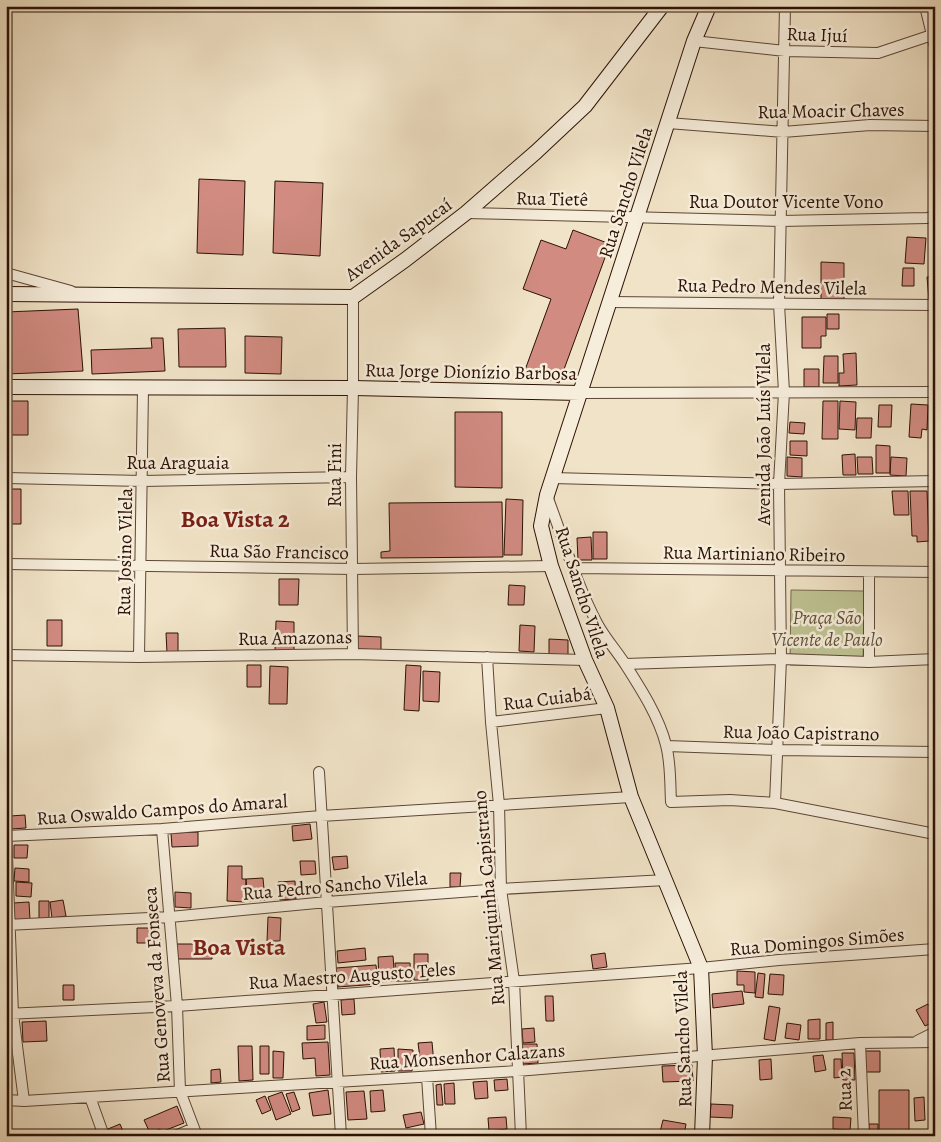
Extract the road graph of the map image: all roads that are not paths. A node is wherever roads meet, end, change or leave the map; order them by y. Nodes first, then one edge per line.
1 (662, 6) edge
2 (709, 6) edge
3 (785, 6) edge
4 (926, 6) edge
5 (933, 34) edge
6 (694, 42) junction
7 (935, 47) edge
8 (785, 51) junction
9 (668, 123) junction
10 (935, 126) edge
11 (783, 132) junction
12 (466, 213) junction
13 (935, 216) edge
14 (637, 217) junction
15 (782, 221) junction
16 (6, 272) edge
17 (6, 294) edge
18 (86, 296) junction
19 (353, 297) junction
20 (609, 302) junction
21 (779, 304) junction
22 (935, 305) edge
23 (6, 388) edge
24 (144, 388) junction
25 (353, 388) junction
26 (784, 392) junction
27 (935, 392) edge
28 (580, 393) junction
29 (6, 478) edge
30 (350, 478) junction
31 (552, 478) junction
32 (143, 481) junction
33 (935, 481) edge
34 (780, 484) junction
35 (547, 495) junction
36 (6, 564) edge
37 (140, 566) junction
38 (551, 566) junction
39 (573, 568) junction
40 (353, 569) junction
41 (780, 570) junction
42 (869, 572) junction
43 (935, 572) edge
44 (354, 654) junction
45 (6, 655) edge
46 (139, 657) junction
47 (487, 657) junction
48 (781, 659) junction
49 (935, 659) edge
50 (585, 660) junction
51 (869, 662) junction
52 (625, 664) junction
53 (607, 708) junction
54 (490, 722) junction
55 (666, 746) junction
56 (778, 750) junction
57 (935, 752) edge
58 (319, 772) dead end
59 (631, 797) junction
60 (775, 802) junction
61 (499, 805) junction
62 (321, 816) junction
63 (6, 829) edge
64 (162, 829) junction
65 (935, 834) edge
66 (6, 836) edge
67 (666, 880) junction
68 (501, 889) junction
69 (327, 902) junction
70 (170, 917) junction
71 (8, 925) edge
72 (935, 949) edge
73 (701, 968) junction
74 (514, 980) junction
75 (333, 994) junction
76 (177, 1006) junction
77 (10, 1014) edge
78 (935, 1032) edge
79 (860, 1042) junction
80 (935, 1042) edge
81 (912, 1043) junction
82 (705, 1056) junction
83 (517, 1071) junction
84 (427, 1077) junction
85 (337, 1082) junction
86 (180, 1091) junction
87 (90, 1097) junction
88 (6, 1100) edge
89 (24, 1101) junction
90 (195, 1132) edge
91 (104, 1136) edge
92 (174, 1136) edge
93 (341, 1136) edge
94 (432, 1136) edge
95 (521, 1136) edge
96 (702, 1136) edge
97 (864, 1136) edge

1 - 12 main road, Avenida Sapucaí
2 - 6 main road, Rua Sancho Vilela
3 - 8 street, Avenida João Luís Vilela
4 - 5 street
5 - 7 street
5 - 8 street, Rua Ijuí
6 - 8 street, Rua Ijuí
6 - 9 main road, Rua Sancho Vilela
8 - 11 street, Avenida João Luís Vilela
9 - 11 street, Rua Moacir Chaves
9 - 14 main road, Rua Sancho Vilela
10 - 11 street, Rua Moacir Chaves
11 - 15 street, Avenida João Luís Vilela
12 - 14 street, Rua Tietê
12 - 19 main road, Avenida Sapucaí
13 - 15 street, Rua Doutor Vicente Vono
14 - 15 street, Rua Doutor Vicente Vono
14 - 20 main road, Rua Sancho Vilela
15 - 21 street, Avenida João Luís Vilela
16 - 18 street
17 - 18 main road, Avenida Sapucaí
18 - 19 main road, Avenida Sapucaí
19 - 25 street, Rua Fini
20 - 21 street, Rua Pedro Mendes Vilela
20 - 28 main road, Rua Sancho Vilela
21 - 22 street, Rua Pedro Mendes Vilela
21 - 26 street, Avenida João Luís Vilela
23 - 24 main road, Rua Jorge Dionízio Barbosa
24 - 25 main road, Rua Jorge Dionízio Barbosa
24 - 32 street, Rua Josino Vilela
25 - 28 main road, Rua Jorge Dionízio Barbosa
25 - 30 street, Rua Fini
26 - 27 street, Rua Jorge Dionízio Barbosa
26 - 28 street, Rua Jorge Dionízio Barbosa
26 - 34 street, Avenida João Luís Vilela
28 - 31 main road, Rua Sancho Vilela
29 - 32 street, Rua Araguaia
30 - 32 street, Rua Araguaia
30 - 40 street, Rua Fini
31 - 34 street
31 - 35 main road, Rua Sancho Vilela
32 - 37 street, Rua Josino Vilela
33 - 34 street
34 - 41 street, Avenida João Luís Vilela
35 - 38 main road, Rua Sancho Vilela
35 - 39 street
36 - 37 street, Rua São Francisco
37 - 40 street, Rua São Francisco
37 - 46 street, Rua Josino Vilela
38 - 40 street, Rua São Francisco
38 - 50 main road, Rua Sancho Vilela
39 - 41 street, Rua Martiniano Ribeiro
39 - 52 street
40 - 44 street, Rua Fini
41 - 42 street, Rua Martiniano Ribeiro
41 - 48 street, Avenida João Luís Vilela
42 - 43 street, Rua Martiniano Ribeiro
42 - 51 street
44 - 46 street, Rua Amazonas
44 - 47 street, Rua Amazonas
45 - 46 street, Rua Amazonas
47 - 50 street, Rua Amazonas
47 - 54 street, Rua Mariquinha Capistrano
48 - 51 street
48 - 52 street
48 - 56 street, Avenida João Luís Vilela
49 - 51 street
50 - 53 main road, Rua Sancho Vilela
52 - 55 street
53 - 54 street, Rua Cuiabá
53 - 59 main road, Rua Sancho Vilela
54 - 61 street, Rua Mariquinha Capistrano
55 - 56 street, Rua João Capistrano
55 - 60 street
56 - 57 street, Rua João Capistrano
56 - 60 street, Avenida João Luís Vilela
58 - 62 street
59 - 61 street, Rua Oswaldo Campos do Amaral
59 - 67 main road, Rua Sancho Vilela
60 - 65 street
61 - 62 street, Rua Oswaldo Campos do Amaral
61 - 68 street, Rua Mariquinha Capistrano
62 - 64 street, Rua Oswaldo Campos do Amaral
62 - 69 street
63 - 66 street
64 - 66 street, Rua Oswaldo Campos do Amaral
64 - 70 street, Rua Genoveva da Fonseca
66 - 71 street
67 - 68 street, Rua Pedro Sancho Vilela
67 - 73 main road, Rua Sancho Vilela
68 - 69 street, Rua Pedro Sancho Vilela
68 - 74 street, Rua Mariquinha Capistrano
69 - 70 street, Rua Pedro Sancho Vilela
69 - 75 street
70 - 71 street, Rua Pedro Sancho Vilela
70 - 76 street, Rua Genoveva da Fonseca
71 - 77 street
72 - 73 street, Rua Domingos Simões
73 - 74 street, Rua Maestro Augusto Teles
73 - 82 main road, Rua Sancho Vilela
74 - 75 street, Rua Maestro Augusto Teles
74 - 83 street, Rua Mariquinha Capistrano
75 - 76 street, Rua Maestro Augusto Teles
75 - 85 street
76 - 77 street, Rua Maestro Augusto Teles
76 - 86 street, Rua Genoveva da Fonseca
77 - 89 street
78 - 81 street
79 - 81 street, Rua Monsenhor Calazans
79 - 82 street, Rua Monsenhor Calazans
79 - 97 street, Rua 2
80 - 81 street, Rua Monsenhor Calazans
82 - 83 street, Rua Monsenhor Calazans
82 - 96 main road, Rua Sancho Vilela
83 - 84 street, Rua Monsenhor Calazans
83 - 95 street, Rua Mariquinha Capistrano
84 - 85 street, Rua Monsenhor Calazans
84 - 94 street
85 - 86 street, Rua Monsenhor Calazans
85 - 93 street
86 - 87 street, Rua Monsenhor Calazans
86 - 90 street, Rua Genoveva da Fonseca
87 - 89 street, Rua Monsenhor Calazans
87 - 91 street
88 - 89 street, Rua Monsenhor Calazans
90 - 92 street

